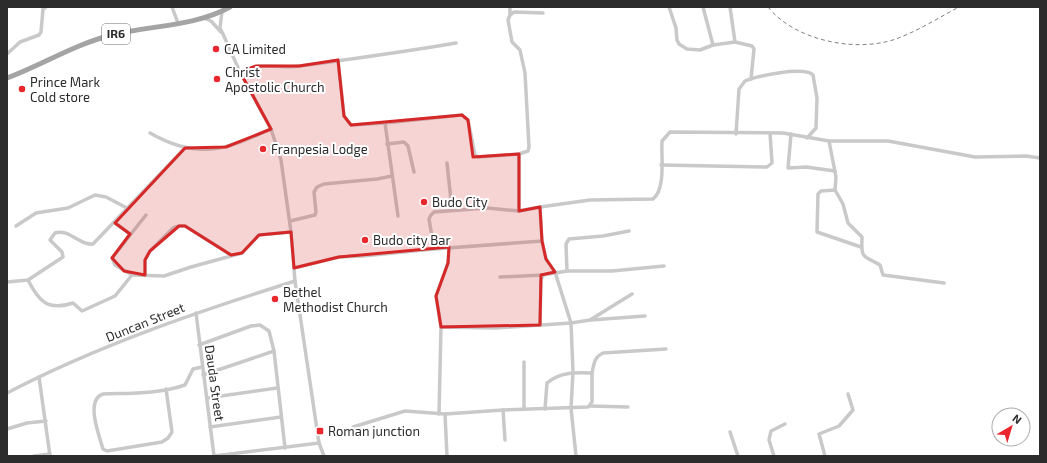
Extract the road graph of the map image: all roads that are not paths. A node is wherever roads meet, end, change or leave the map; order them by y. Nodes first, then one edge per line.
1 (46, 7) edge
2 (172, 7) edge
3 (230, 7) edge
4 (510, 7) edge
5 (670, 7) edge
6 (703, 7) edge
7 (730, 7) edge
8 (222, 11) junction
9 (543, 13) dead end
10 (510, 16) junction
11 (204, 18) junction
12 (178, 23) junction
13 (223, 34) junction
14 (735, 42) junction
15 (456, 43) dead end
16 (713, 45) junction
17 (7, 54) edge
18 (338, 60) junction
19 (240, 72) junction
20 (7, 78) edge
21 (751, 78) junction
22 (384, 123) junction
23 (271, 129) junction
24 (150, 133) dead end
25 (770, 133) junction
26 (736, 134) junction
27 (791, 134) junction
28 (807, 138) junction
29 (829, 141) junction
30 (387, 144) junction
31 (185, 148) junction
32 (519, 154) junction
33 (1040, 158) edge
34 (447, 163) dead end
35 (662, 165) junction
36 (835, 171) junction
37 (414, 172) dead end
38 (392, 176) junction
39 (835, 190) junction
40 (540, 207) junction
41 (127, 208) junction
42 (452, 210) junction
43 (519, 211) junction
44 (146, 216) dead end
45 (398, 216) dead end
46 (290, 221) junction
47 (115, 223) junction
48 (16, 226) dead end
49 (629, 231) dead end
50 (291, 232) junction
51 (130, 234) junction
52 (542, 241) junction
53 (449, 247) junction
54 (861, 247) junction
55 (434, 249) junction
56 (231, 256) junction
57 (664, 266) dead end
58 (294, 268) junction
59 (567, 271) junction
60 (555, 272) junction
61 (132, 275) junction
62 (146, 275) junction
63 (543, 275) junction
64 (500, 277) dead end
65 (28, 280) junction
66 (295, 281) junction
67 (7, 282) edge
68 (944, 283) dead end
69 (632, 294) dead end
70 (196, 313) junction
71 (646, 316) dead end
72 (590, 320) junction
73 (571, 323) junction
74 (540, 325) junction
75 (441, 327) junction
76 (199, 345) junction
77 (666, 349) dead end
78 (274, 351) junction
79 (524, 362) dead end
80 (202, 367) junction
81 (573, 372) junction
82 (592, 373) junction
83 (203, 376) junction
84 (39, 377) junction
85 (277, 388) junction
86 (166, 389) junction
87 (7, 393) edge
88 (848, 394) dead end
89 (207, 398) junction
90 (590, 406) junction
91 (628, 407) dead end
92 (571, 408) junction
93 (524, 409) junction
94 (545, 409) junction
95 (503, 410) junction
96 (439, 414) junction
97 (445, 414) junction
98 (281, 417) junction
99 (46, 421) junction
100 (785, 424) dead end
101 (210, 427) junction
102 (352, 427) dead end
103 (7, 429) edge
104 (730, 432) dead end
105 (504, 440) dead end
106 (319, 443) junction
107 (285, 448) junction
108 (248, 451) junction
109 (50, 455) edge
110 (34, 456) edge
111 (214, 456) edge
112 (248, 456) edge
113 (324, 456) edge
114 (447, 456) edge
115 (576, 456) edge
116 (738, 456) edge
117 (774, 456) edge
118 (825, 456) edge

1 - 17 street
2 - 12 street
3 - 8 main road, IR6
4 - 10 street
5 - 16 street
6 - 16 street
7 - 14 street
8 - 11 main road, IR6
8 - 13 street
9 - 10 street
10 - 32 street
11 - 12 main road, IR6
11 - 13 street
12 - 20 main road, IR6
13 - 19 street
14 - 16 street
14 - 21 street
15 - 18 street
18 - 19 street
18 - 22 street
19 - 23 street
21 - 26 street
21 - 28 street
22 - 30 street
22 - 32 street
23 - 31 street
23 - 46 street
24 - 31 street
25 - 26 street
25 - 27 street
25 - 35 street
26 - 35 street
27 - 28 street
27 - 36 street
28 - 29 street
29 - 33 street
29 - 36 street
30 - 37 street
30 - 38 street
31 - 41 street
32 - 43 street
34 - 42 street
35 - 40 street
36 - 39 street
38 - 45 street
38 - 46 street
39 - 54 street
39 - 54 street
40 - 43 street
40 - 52 street
41 - 47 street
41 - 48 street
42 - 43 street
42 - 55 street
44 - 51 street
46 - 50 street
47 - 51 street
47 - 65 street
49 - 59 street
50 - 56 street
50 - 58 street
51 - 61 street
52 - 53 street
52 - 60 street
53 - 55 street
53 - 75 street
54 - 68 street
55 - 58 street
56 - 62 street
56 - 62 street
57 - 59 street
58 - 66 street
59 - 60 street
60 - 63 street
60 - 73 street
61 - 62 street
61 - 65 street
63 - 64 street
63 - 74 street
65 - 67 street
66 - 70 street, Duncan Street
66 - 106 street
69 - 72 street
70 - 76 street, Dauda Street
70 - 84 street, Duncan Street
71 - 72 street
72 - 73 street
73 - 74 street
73 - 81 street
74 - 75 street
75 - 96 street
76 - 78 street
76 - 80 street, Dauda Street
77 - 82 street
78 - 83 street
78 - 85 street
79 - 93 street
80 - 83 street, Dauda Street
80 - 86 street
81 - 82 street
81 - 92 street
81 - 94 street
82 - 90 street
83 - 89 street, Dauda Street
84 - 87 street, Duncan Street
84 - 99 street
85 - 89 street
85 - 98 street
86 - 86 street
88 - 118 street
89 - 101 street, Dauda Street
90 - 91 street
90 - 92 street
92 - 94 street
92 - 115 street
93 - 94 street
93 - 95 street
95 - 97 street
95 - 105 street
96 - 97 street
96 - 102 street
97 - 114 street
98 - 101 street
98 - 107 street
99 - 103 street
99 - 109 street
100 - 117 street
101 - 111 street, Dauda Street
104 - 116 street
106 - 107 street
106 - 113 street
107 - 108 street
108 - 111 street
108 - 112 street
109 - 110 street

